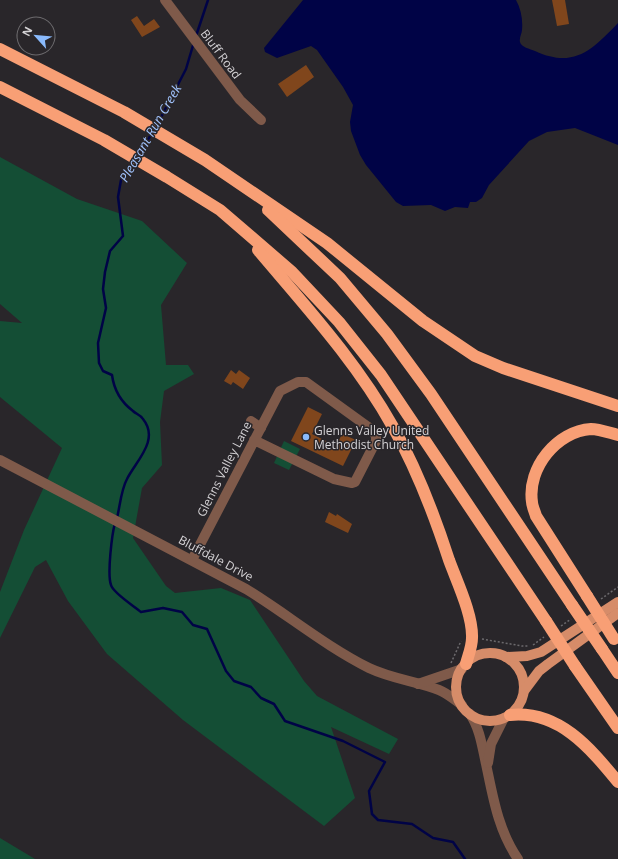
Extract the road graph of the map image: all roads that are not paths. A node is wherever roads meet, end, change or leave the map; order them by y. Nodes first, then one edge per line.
1 (165, 0) edge
2 (0, 49) edge
3 (0, 87) edge
4 (261, 120) dead end
5 (205, 160) junction
6 (236, 224) junction
7 (618, 406) edge
8 (251, 421) dead end
9 (260, 428) junction
10 (618, 435) edge
11 (254, 440) junction
12 (0, 460) edge
13 (192, 560) junction
14 (618, 602) edge
15 (618, 614) edge
16 (616, 642) edge
17 (506, 657) junction
18 (464, 667) junction
19 (618, 673) edge
20 (416, 684) junction
21 (524, 691) junction
22 (462, 705) junction
23 (470, 714) junction
24 (507, 717) junction
25 (618, 728) edge
26 (488, 773) junction
27 (618, 782) edge
28 (518, 859) edge

1 - 4 street, Bluff Road
2 - 5 highway
3 - 6 highway
5 - 7 highway
5 - 19 highway, bridge
6 - 18 highway
6 - 25 highway, bridge
8 - 9 street
9 - 11 street, Glenns Valley Lane
9 - 11 street, Glenns Valley Lane
10 - 16 highway, bridge
11 - 13 street, Glenns Valley Lane
12 - 13 street, Bluffdale Drive
13 - 20 street, Bluffdale Drive
14 - 17 main road
15 - 21 main road
17 - 18 main road
17 - 21 main road
18 - 20 street
18 - 22 main road
20 - 22 street, Bluffdale Drive
21 - 24 main road
22 - 23 main road
23 - 24 main road
23 - 26 street
24 - 26 street
24 - 27 highway
26 - 28 street

